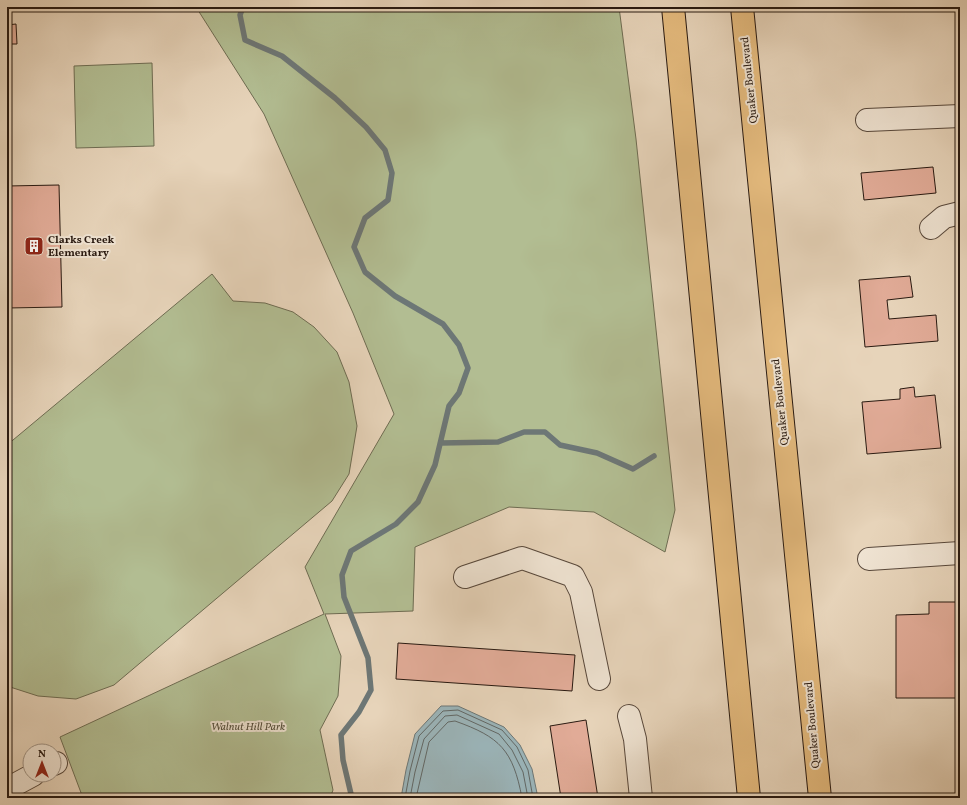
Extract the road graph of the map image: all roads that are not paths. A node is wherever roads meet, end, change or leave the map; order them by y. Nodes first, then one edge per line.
1 (673, 7) edge
2 (742, 7) edge
3 (960, 116) edge
4 (867, 120) dead end
5 (960, 214) edge
6 (931, 228) dead end
7 (960, 553) edge
8 (869, 559) dead end
9 (465, 577) dead end
10 (599, 679) dead end
11 (629, 716) dead end
12 (22, 781) edge
13 (7, 789) edge
14 (641, 798) edge
15 (749, 798) edge
16 (820, 798) edge

1 - 15 main road
2 - 16 main road, Quaker Boulevard
3 - 4 street
5 - 6 street
7 - 8 street
9 - 10 street
11 - 14 street
12 - 13 street

